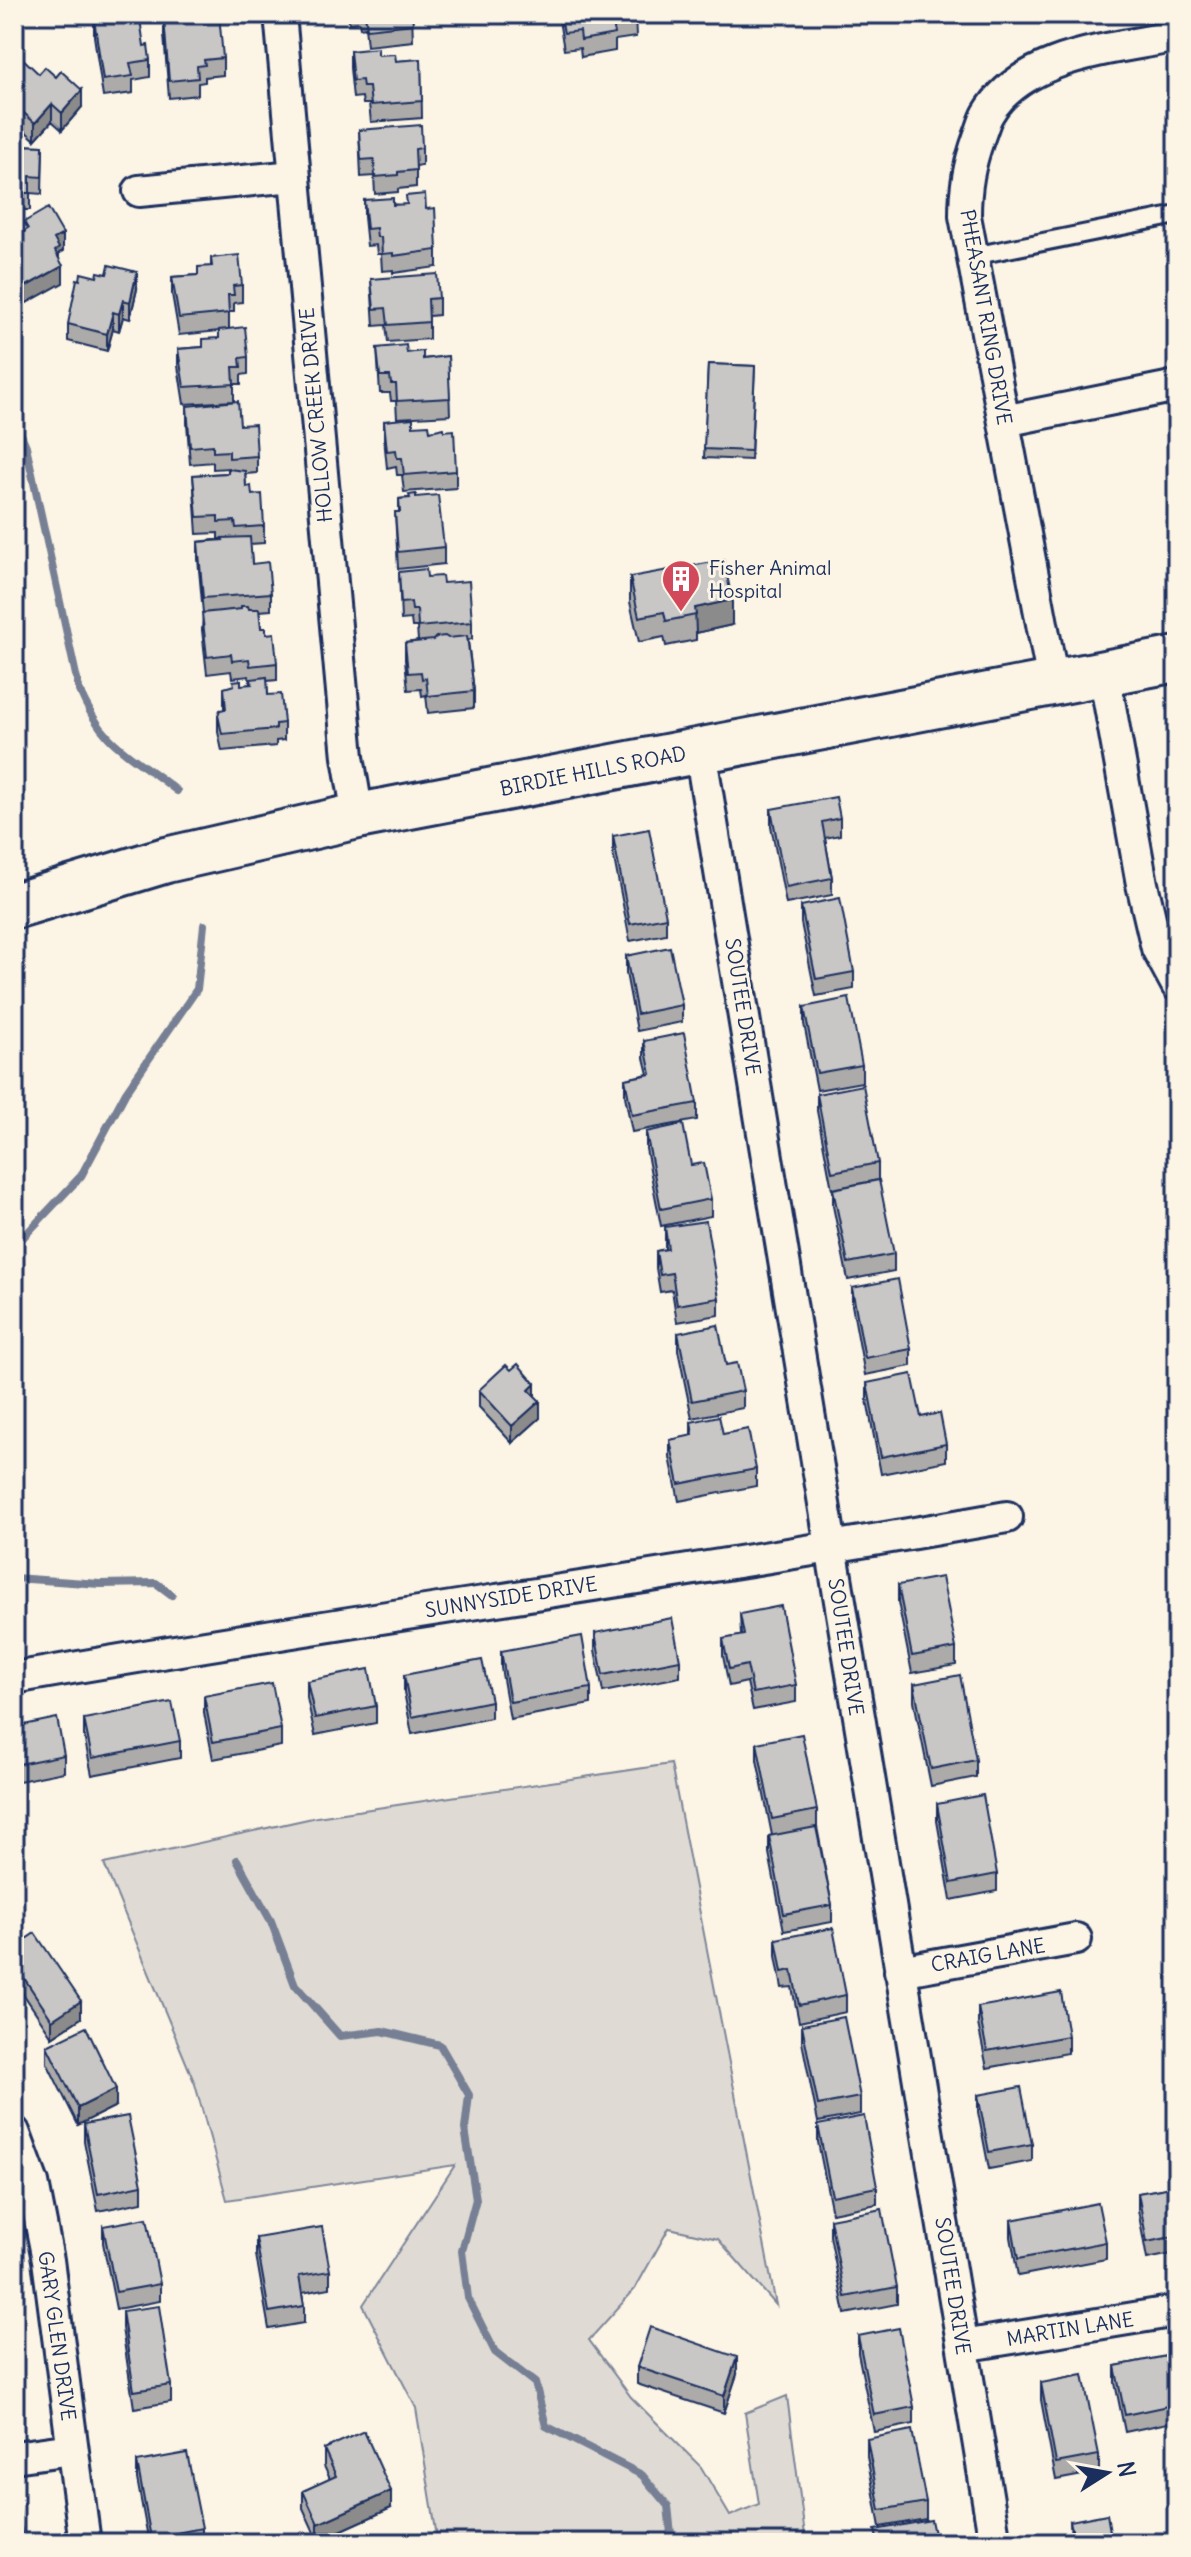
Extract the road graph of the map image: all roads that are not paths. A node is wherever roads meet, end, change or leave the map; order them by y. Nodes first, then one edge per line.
1 (280, 14) edge
2 (1177, 36) edge
3 (294, 176) junction
4 (139, 191) dead end
5 (1177, 215) edge
6 (973, 256) junction
7 (1177, 386) edge
8 (1004, 421) junction
9 (1177, 659) edge
10 (1104, 673) junction
11 (1053, 682) junction
12 (700, 750) junction
13 (358, 816) junction
14 (14, 906) edge
15 (1177, 985) edge
16 (1007, 1517) dead end
17 (830, 1548) junction
18 (14, 1678) edge
19 (1076, 1939) dead end
20 (900, 1971) junction
21 (14, 2132) edge
22 (1177, 2311) edge
23 (963, 2346) junction
24 (72, 2449) junction
25 (14, 2457) edge
26 (85, 2543) edge
27 (995, 2543) edge

1 - 3 street, HOLLOW CREEK DRIVE
2 - 6 street, PHEASANT RING DRIVE
3 - 4 street
3 - 13 street, HOLLOW CREEK DRIVE
5 - 6 lane
6 - 8 street, PHEASANT RING DRIVE
7 - 8 street
8 - 11 street, PHEASANT RING DRIVE
9 - 10 main road, BIRDIE HILLS ROAD
10 - 11 main road, BIRDIE HILLS ROAD
10 - 15 street
11 - 12 main road, BIRDIE HILLS ROAD
12 - 13 main road, BIRDIE HILLS ROAD
12 - 17 street, SOUTEE DRIVE
13 - 14 main road, BIRDIE HILLS ROAD
16 - 17 street, SUNNYSIDE DRIVE
17 - 18 street, SUNNYSIDE DRIVE
17 - 20 street, SOUTEE DRIVE
19 - 20 street, CRAIG LANE
20 - 23 street, SOUTEE DRIVE
21 - 24 street, GARY GLEN DRIVE
22 - 23 street, MARTIN LANE
23 - 27 street, SOUTEE DRIVE
24 - 25 street
24 - 26 street, GARY GLEN DRIVE

